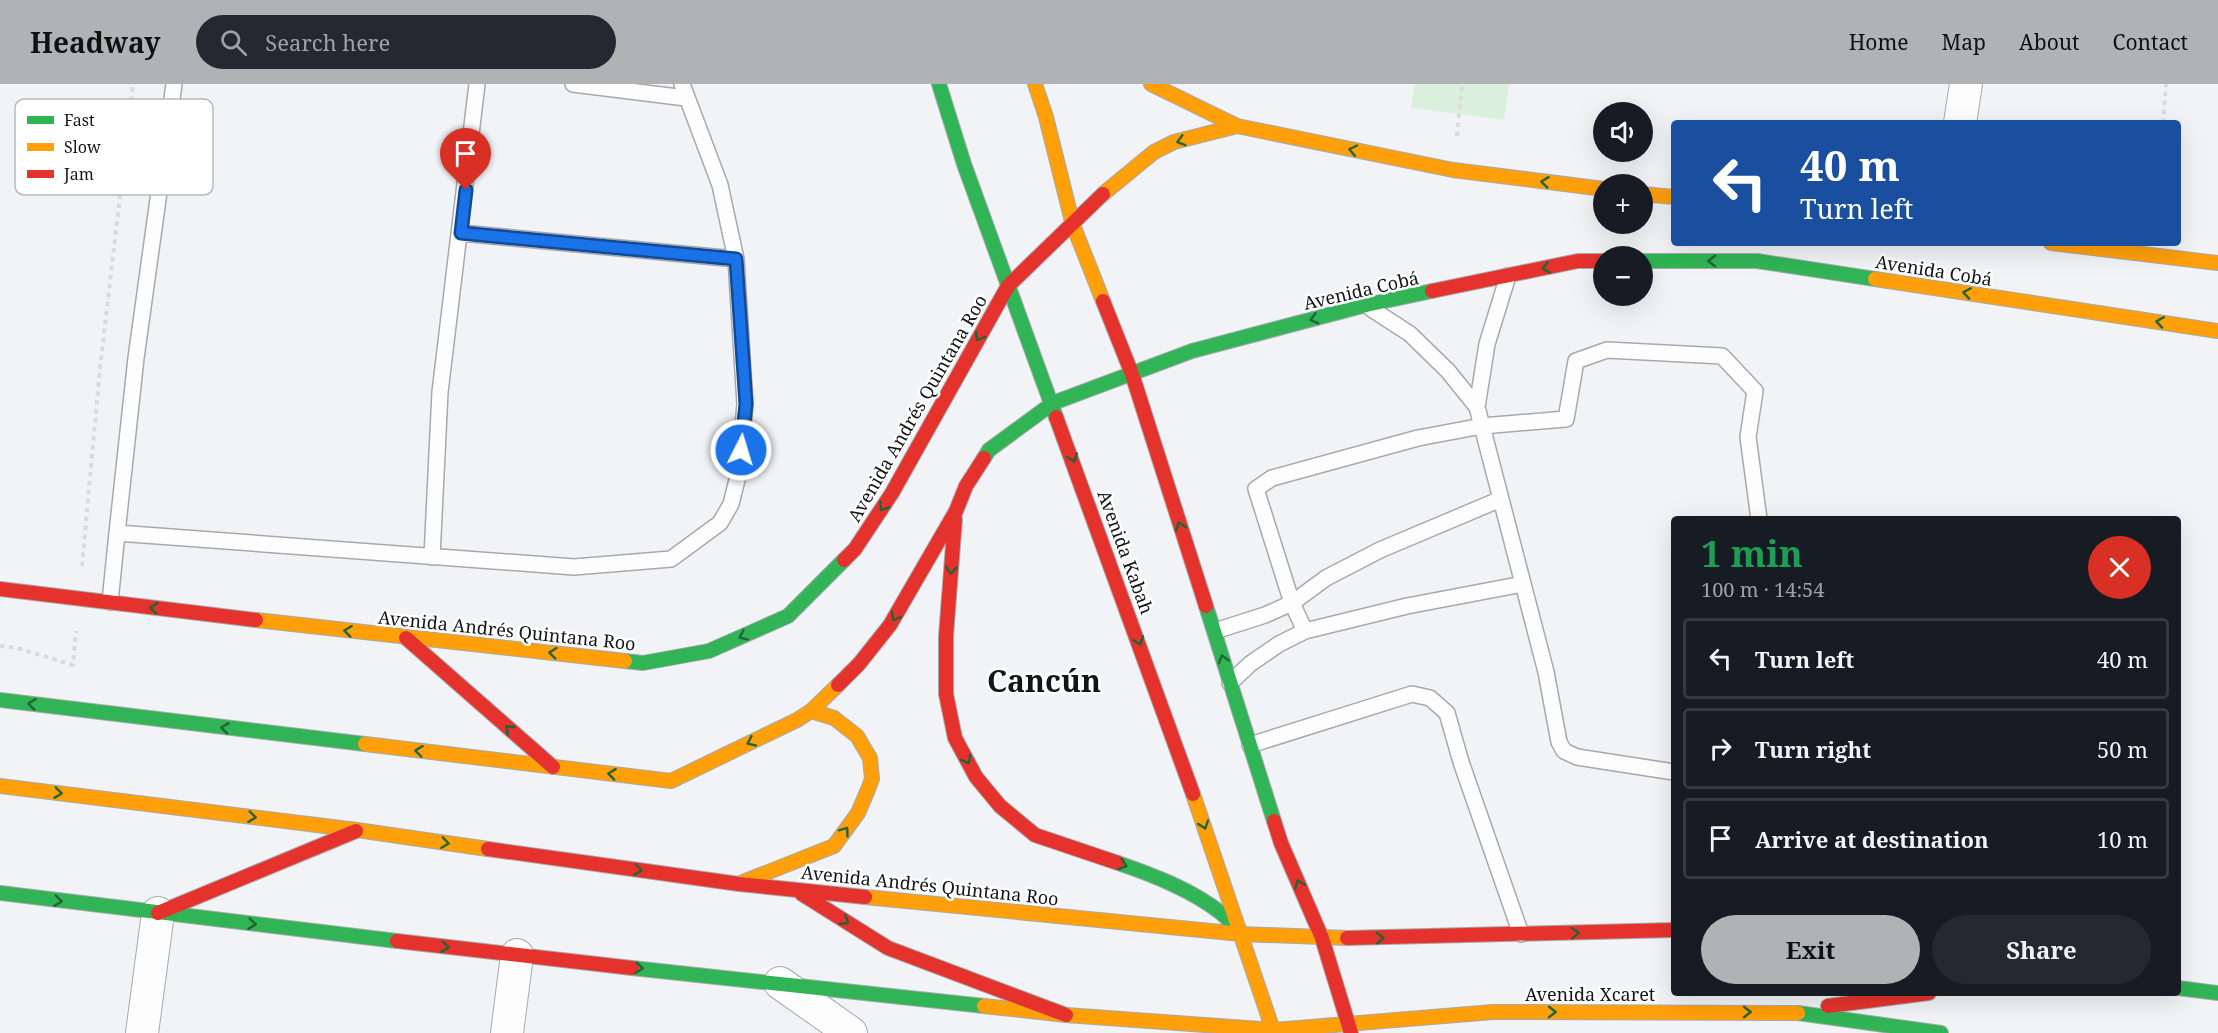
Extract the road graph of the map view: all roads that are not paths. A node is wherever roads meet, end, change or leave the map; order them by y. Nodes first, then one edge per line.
1 (174, 84) edge
2 (477, 84) edge
3 (573, 84) edge
4 (939, 84) edge
5 (1035, 84) edge
6 (1151, 84) edge
7 (1966, 84) edge
8 (684, 91) edge
9 (172, 99) edge
10 (1960, 120) edge
11 (1237, 126) junction
12 (1593, 188) edge
13 (159, 195) edge
14 (1653, 195) edge
15 (1653, 197) edge
16 (1671, 197) edge
17 (1671, 207) edge
18 (1073, 225) junction
19 (461, 233) junction
20 (2076, 246) edge
21 (1737, 249) dead end
22 (736, 259) junction
23 (1593, 261) edge
24 (1653, 261) edge
25 (1756, 261) junction
26 (2218, 263) edge
27 (1508, 276) junction
28 (1008, 286) junction
29 (1366, 305) junction
30 (2218, 331) edge
31 (1132, 374) junction
32 (1053, 403) junction
33 (1477, 407) junction
34 (1482, 426) junction
35 (1501, 499) junction
36 (956, 511) junction
37 (1760, 516) edge
38 (117, 533) junction
39 (432, 557) junction
40 (1523, 584) junction
41 (0, 589) edge
42 (110, 602) junction
43 (1292, 603) junction
44 (1215, 631) junction
45 (1305, 631) junction
46 (406, 638) junction
47 (1230, 683) junction
48 (0, 700) edge
49 (811, 711) junction
50 (1250, 745) junction
51 (553, 767) junction
52 (1671, 772) edge
53 (0, 786) edge
54 (357, 830) junction
55 (739, 884) junction
56 (795, 890) junction
57 (0, 893) edge
58 (158, 913) junction
59 (1671, 930) edge
60 (1241, 934) junction
61 (1521, 934) junction
62 (1322, 938) junction
63 (517, 955) junction
64 (780, 983) junction
65 (2181, 988) edge
66 (2218, 993) edge
67 (1907, 996) edge
68 (1493, 1012) junction
69 (1788, 1012) junction
70 (1069, 1024) edge
71 (1475, 1026) dead end
72 (1350, 1028) edge
73 (1274, 1032) edge
74 (142, 1033) edge
75 (507, 1033) edge
76 (851, 1033) edge
77 (1941, 1033) edge

1 - 9 lane
2 - 19 lane
3 - 8 lane
4 - 28 main road, Avenida Kabah
5 - 18 main road
6 - 11 main road
7 - 10 street
8 - 22 lane
12 -> 11 main road
11 -> 18 main road, Avenida Andrés Quintana Roo
13 - 38 lane
14 - 16 main road
15 - 17 main road
18 - 28 main road, Avenida Andrés Quintana Roo
18 - 31 main road
19 - 22 lane
19 - 39 lane
20 - 26 main road
21 - 25 main road
22 - 39 lane
23 -> 27 main road, Avenida Cobá
25 -> 24 main road, Avenida Cobá
30 -> 25 main road, Avenida Cobá
27 - 29 main road, Avenida Cobá
27 - 33 lane
28 - 32 main road, Avenida Kabah
28 -> 46 main road, Avenida Andrés Quintana Roo
29 -> 31 main road, Avenida Cobá
29 - 33 lane
31 - 32 main road
44 -> 31 main road
32 - 36 main road
32 -> 60 main road, Avenida Kabah
33 - 34 lane
34 - 35 lane
34 - 37 lane
34 - 43 lane
35 - 40 lane
35 - 43 lane
36 -> 49 main road
36 -> 60 main road
38 - 39 lane
38 - 42 lane
40 - 45 lane
40 - 52 lane
41 - 42 main road, Avenida Andrés Quintana Roo
46 -> 42 main road, Avenida Andrés Quintana Roo
43 - 44 lane
43 - 45 lane
47 -> 44 main road
45 - 47 lane
51 -> 46 main road
47 - 50 main road
51 -> 48 main road
49 -> 51 main road
55 -> 49 main road
50 - 61 lane
62 -> 50 main road
53 -> 54 main road, Avenida Andrés Quintana Roo
54 -> 55 main road, Avenida Andrés Quintana Roo
54 - 58 main road
55 - 56 main road, Avenida Andrés Quintana Roo
56 - 60 main road, Avenida Andrés Quintana Roo
56 -> 70 main road
57 -> 58 main road
58 -> 63 main road
58 - 74 street
61 -> 59 main road
60 - 62 main road, Avenida Andrés Quintana Roo
60 - 73 main road, Avenida Kabah
62 -> 61 main road
62 - 72 main road
63 -> 64 main road
63 - 75 street
64 - 70 main road
64 - 76 street
65 - 66 main road
67 - 69 main road
68 -> 69 main road, Avenida Xcaret
68 - 71 main road
68 - 72 main road, Avenida Xcaret
69 - 77 main road, Avenida Xcaret
70 - 73 main road
72 - 73 main road, Avenida Xcaret

